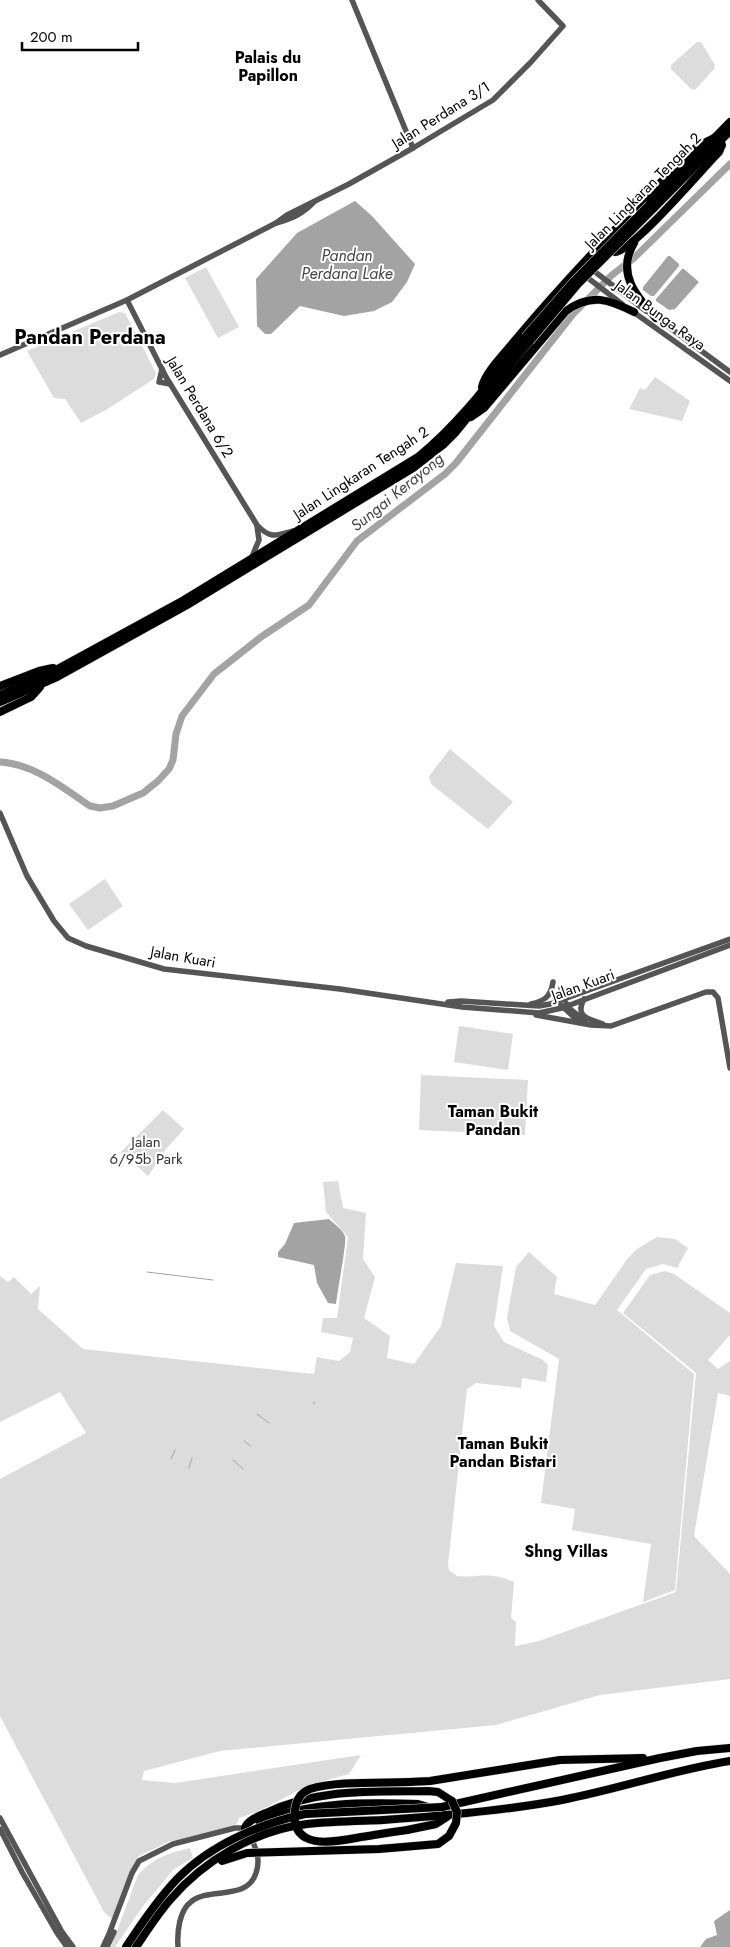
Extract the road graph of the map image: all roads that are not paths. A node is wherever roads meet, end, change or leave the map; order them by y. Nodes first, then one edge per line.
1 (352, 0) edge
2 (538, 0) edge
3 (730, 122) edge
4 (730, 131) edge
5 (718, 139) junction
6 (413, 148) junction
7 (607, 236) junction
8 (636, 239) junction
9 (582, 262) junction
10 (576, 269) junction
11 (552, 297) junction
12 (127, 300) junction
13 (568, 309) junction
14 (634, 312) junction
15 (656, 318) junction
16 (528, 339) junction
17 (0, 355) edge
18 (730, 372) edge
19 (730, 381) edge
20 (481, 392) junction
21 (462, 425) junction
22 (256, 525) junction
23 (300, 529) junction
24 (251, 559) junction
25 (65, 665) junction
26 (40, 685) junction
27 (0, 686) edge
28 (10, 694) junction
29 (0, 695) edge
30 (0, 702) edge
31 (0, 712) edge
32 (0, 813) edge
33 (730, 939) edge
34 (730, 945) edge
35 (553, 982) dead end
36 (561, 988) dead end
37 (576, 995) junction
38 (584, 999) junction
39 (439, 1003) junction
40 (563, 1003) junction
41 (524, 1006) junction
42 (529, 1012) junction
43 (580, 1023) junction
44 (591, 1025) junction
45 (606, 1026) junction
46 (730, 1068) edge
47 (730, 1748) edge
48 (660, 1758) junction
49 (730, 1761) edge
50 (432, 1808) junction
51 (449, 1816) junction
52 (0, 1818) edge
53 (250, 1823) junction
54 (0, 1829) edge
55 (201, 1871) junction
56 (67, 1947) edge
57 (73, 1947) edge
58 (103, 1947) edge
59 (107, 1947) edge
60 (126, 1947) edge
61 (136, 1947) edge
62 (178, 1947) edge

1 - 6 street
2 - 6 street, Jalan Perdana 3/1
3 - 5 highway, Jalan Lingkaran Tengah 2
4 - 5 highway, Jalan Lingkaran Tengah 2
5 - 7 highway
5 - 8 highway
5 - 16 highway, Jalan Lingkaran Tengah 2, bridge
6 - 12 street, Jalan Perdana 3/1
7 - 8 highway
7 - 9 highway
8 - 15 highway
9 - 10 highway
9 - 15 street, Jalan Bunga Raya
10 - 11 highway
10 - 14 street, Jalan Bunga Raya
11 - 13 highway
11 - 20 highway
12 - 17 street, Jalan Perdana 3/1
12 - 22 street, Jalan Perdana 6/2
13 - 14 highway
13 - 21 highway
14 - 19 street, Jalan Bunga Raya
15 - 18 street, Jalan Bunga Raya
16 - 20 highway, Jalan Lingkaran Tengah 2
16 - 21 highway, Jalan Lingkaran Tengah 2
20 - 23 highway, Jalan Lingkaran Tengah 2
21 - 26 highway, Jalan Lingkaran Tengah 2
22 - 23 street
22 - 24 street
23 - 24 highway, Jalan Lingkaran Tengah 2
24 - 25 highway, Jalan Lingkaran Tengah 2
25 - 27 highway
25 - 28 highway, Jalan Lingkaran Tengah 2
26 - 28 highway, Jalan Lingkaran Tengah 2
26 - 31 highway
28 - 29 highway, Jalan Lingkaran Tengah 2
28 - 30 highway, Jalan Lingkaran Tengah 2
32 - 39 street, Jalan Kuari
33 - 37 street, Jalan Kuari
34 - 38 street, Jalan Kuari
35 - 41 street
36 - 37 street
37 - 40 street, Jalan Kuari
38 - 40 street, Jalan Kuari
38 - 45 street
39 - 41 street, Jalan Kuari
39 - 42 street, Jalan Kuari
40 - 41 street, Jalan Kuari
40 - 42 street, Jalan Kuari
40 - 43 street
40 - 44 street
42 - 43 street
43 - 44 street
44 - 45 street
45 - 46 street
47 - 48 highway
48 - 50 highway, bridge
48 - 51 highway, bridge
49 - 51 highway
50 - 53 highway, bridge
50 - 60 highway, bridge
51 - 55 highway, bridge
52 - 57 street
53 - 55 highway, bridge
53 - 58 street
53 - 59 street
53 - 62 street
54 - 56 street
55 - 61 highway, bridge

